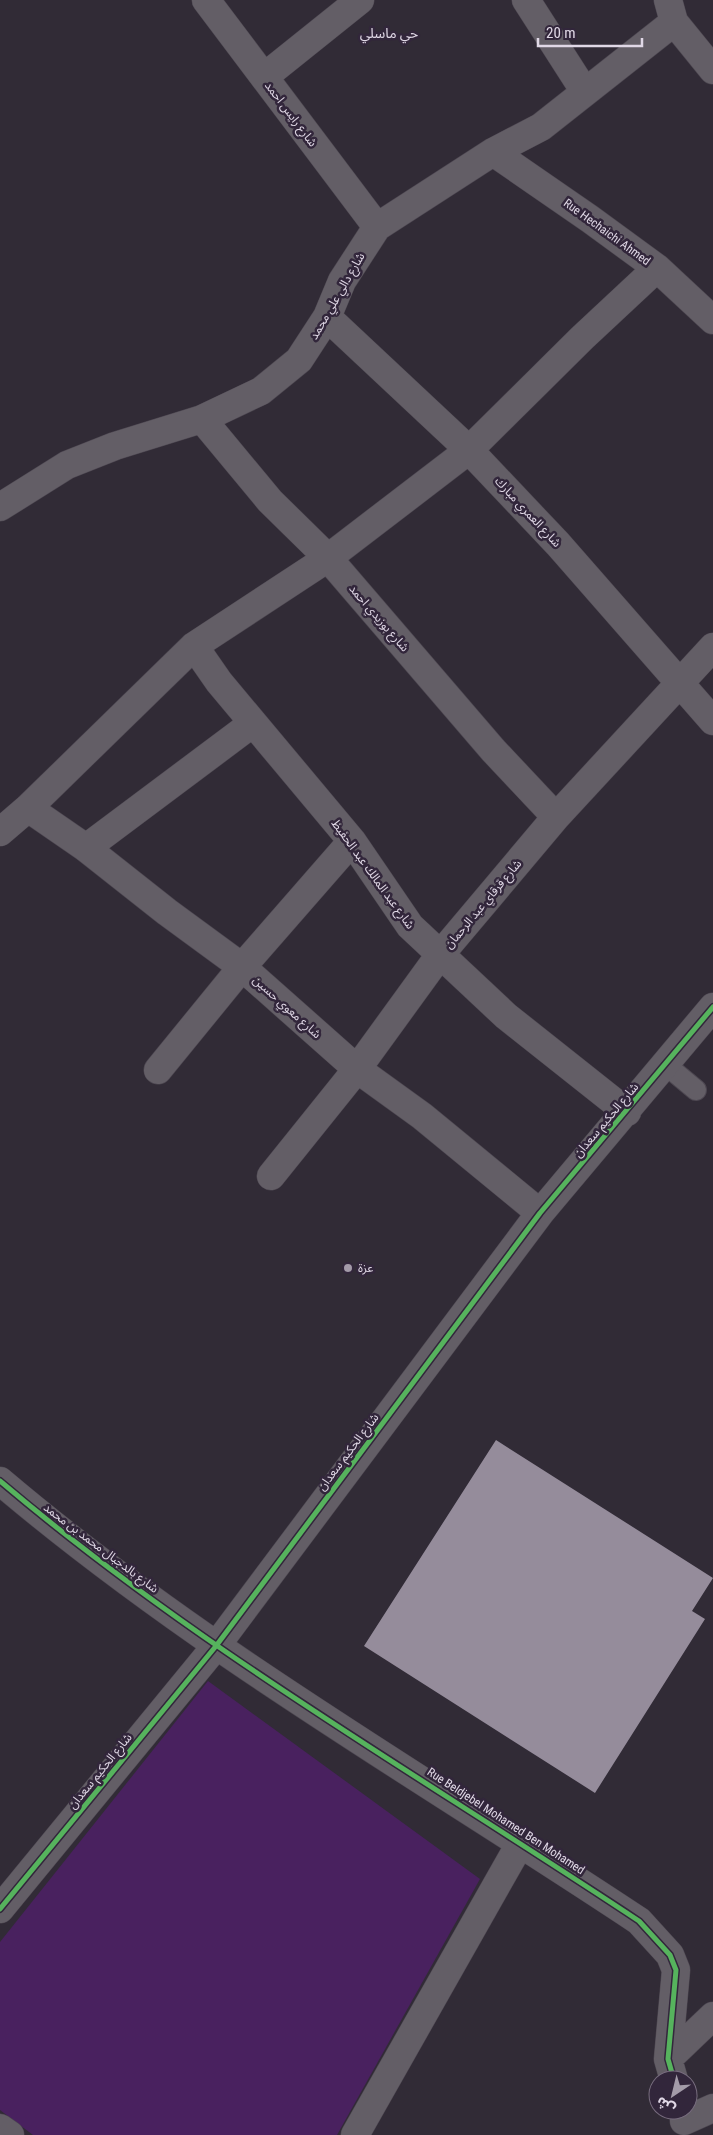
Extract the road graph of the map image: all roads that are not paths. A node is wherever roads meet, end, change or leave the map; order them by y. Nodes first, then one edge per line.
1 (206, 0) edge
2 (360, 0) edge
3 (526, 0) edge
4 (671, 11) edge
5 (713, 70) edge
6 (264, 77) junction
7 (585, 92) junction
8 (494, 152) junction
9 (377, 228) junction
10 (657, 268) junction
11 (327, 317) junction
12 (713, 320) edge
13 (202, 419) junction
14 (469, 450) junction
15 (0, 507) edge
16 (328, 558) junction
17 (194, 646) junction
18 (713, 647) edge
19 (678, 684) junction
20 (713, 721) edge
21 (253, 723) junction
22 (28, 808) junction
23 (556, 817) junction
24 (0, 832) edge
25 (352, 841) junction
26 (86, 848) junction
27 (439, 956) junction
28 (242, 966) junction
29 (713, 1007) edge
30 (666, 1065) junction
31 (356, 1069) junction
32 (158, 1070) dead end
33 (696, 1090) dead end
34 (627, 1112) junction
35 (271, 1176) dead end
36 (540, 1213) junction
37 (0, 1482) edge
38 (216, 1646) junction
39 (521, 1842) junction
40 (1, 1905) edge
41 (713, 2016) edge
42 (671, 2069) edge
43 (713, 2108) edge
44 (686, 2122) edge
45 (0, 2128) edge
46 (10, 2135) edge
47 (355, 2135) edge

1 - 6 street, شارع رايس احمد
2 - 6 street
3 - 7 street
4 - 5 street
4 - 7 street, شارع دالي علي محمد
6 - 9 street, شارع رايس احمد
7 - 8 street, شارع دالي علي محمد
8 - 9 street, شارع دالي علي محمد
8 - 10 street, Rue Hechaichi Ahmed
9 - 11 street, شارع دالي علي محمد
10 - 12 street, Rue Hechaichi Ahmed
10 - 14 street
11 - 13 street, شارع دالي علي محمد
11 - 14 street, شارع العمري مبارك
13 - 15 street, شارع دالي علي محمد
13 - 16 street, شارع بوزيدي احمد
14 - 16 street
14 - 19 street, شارع العمري مبارك
16 - 17 street
16 - 23 street, شارع بوزيدي احمد
17 - 21 street, شارع عبد المالك عبد الحفيظ
17 - 22 street
18 - 19 street, شارع قرقاي عبد الرحمان
19 - 20 street, شارع العمري مبارك
19 - 23 street, شارع قرقاي عبد الرحمان
21 - 25 street, شارع عبد المالك عبد الحفيظ
21 - 26 street
22 - 24 street
22 - 26 street, شارع معوي حسين
23 - 27 street, شارع قرقاي عبد الرحمان
25 - 27 street, شارع عبد المالك عبد الحفيظ
25 - 28 street
26 - 28 street, شارع معوي حسين
27 - 31 street, شارع قرقاي عبد الرحمان
27 - 34 street, شارع عبد المالك عبد الحفيظ
28 - 31 street, شارع معوي حسين
28 - 32 street
29 - 30 street, شارع الحكيم سعدان
30 - 33 lane
30 - 34 street, شارع الحكيم سعدان
31 - 35 street, شارع قرقاي عبد الرحمان
31 - 36 street, شارع معوي حسين
34 - 36 street, شارع الحكيم سعدان
36 - 38 street, شارع الحكيم سعدان
37 - 38 street, شارع بالدجبال محمد بن محمد
38 - 39 street, Rue Beldjebel Mohamed Ben Mohamed
38 - 40 street, شارع الحكيم سعدان
39 - 42 street, Rue Beldjebel Mohamed Ben Mohamed
39 - 47 street
41 - 42 street
43 - 44 street
45 - 46 street

